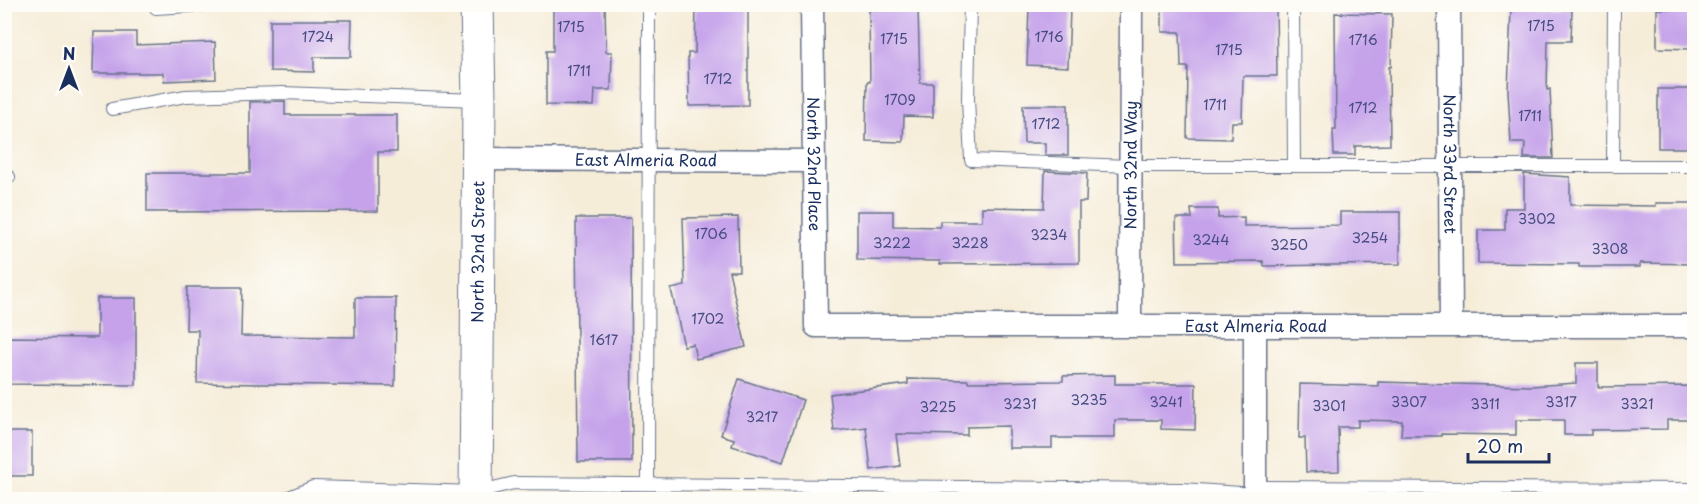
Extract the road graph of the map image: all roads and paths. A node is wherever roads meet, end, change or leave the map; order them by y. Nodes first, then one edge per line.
1 (221, 4) edge
2 (477, 4) edge
3 (649, 4) edge
4 (812, 4) edge
5 (970, 4) edge
6 (1131, 4) edge
7 (1293, 4) edge
8 (1449, 4) edge
9 (1614, 4) edge
10 (156, 8) dead end
11 (479, 100) junction
12 (112, 109) dead end
13 (478, 159) junction
14 (648, 160) junction
15 (814, 161) junction
16 (1294, 165) junction
17 (1130, 166) junction
18 (1450, 166) junction
19 (1613, 166) junction
20 (1695, 166) edge
21 (1130, 325) junction
22 (1451, 325) junction
23 (816, 326) joint
24 (1255, 326) junction
25 (1695, 326) edge
26 (648, 483) junction
27 (1695, 489) edge
28 (1255, 494) edge
29 (476, 496) edge
30 (282, 500) edge

1 - 10 lane
2 - 11 main road, North 32nd Street
3 - 14 lane
4 - 15 street, North 32nd Place
5 - 17 lane
6 - 17 street, North 32nd Way
7 - 16 lane
8 - 18 street, North 33rd Street
9 - 19 lane
11 - 12 lane
11 - 13 main road, North 32nd Street
13 - 14 street, East Almeria Road
13 - 29 main road, North 32nd Street
14 - 15 street, East Almeria Road
14 - 26 lane
15 - 23 street, North 32nd Place
16 - 17 lane
16 - 18 lane
17 - 21 street, North 32nd Way
18 - 19 lane
18 - 22 street, North 33rd Street
19 - 20 lane
21 - 23 street, East Almeria Road
21 - 24 street, East Almeria Road
22 - 24 street, East Almeria Road
22 - 25 street, East Almeria Road
24 - 28 street
26 - 28 lane
26 - 29 lane
27 - 28 lane
29 - 30 lane

